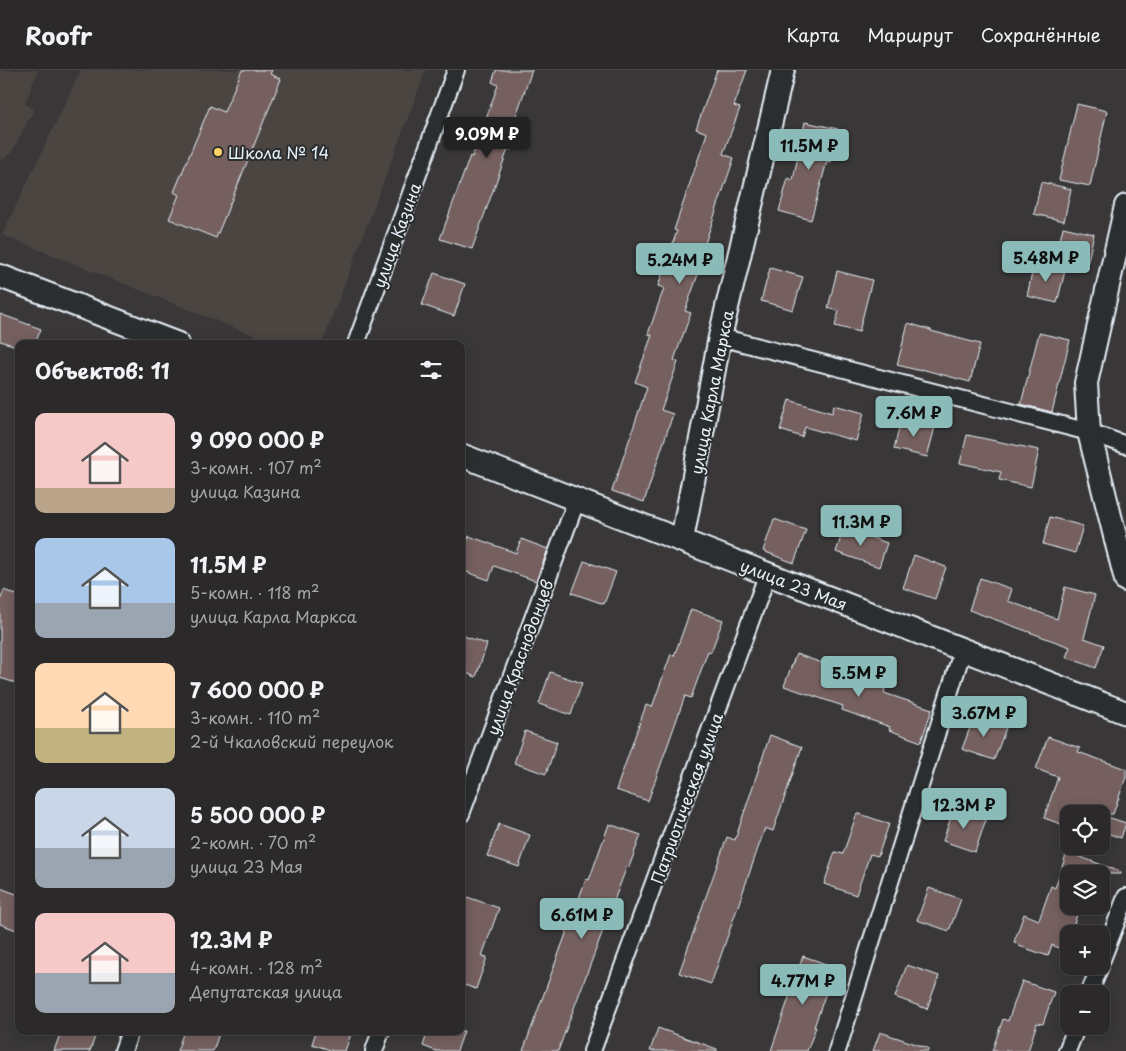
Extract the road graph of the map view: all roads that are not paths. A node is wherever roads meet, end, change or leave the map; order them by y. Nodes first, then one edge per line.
1 (456, 70) edge
2 (783, 70) edge
3 (1126, 206) edge
4 (0, 276) edge
5 (720, 337) junction
6 (167, 340) edge
7 (357, 340) edge
8 (1089, 432) junction
9 (1126, 445) edge
10 (465, 457) edge
11 (577, 499) junction
12 (682, 540) junction
13 (768, 574) junction
14 (1126, 580) edge
15 (963, 650) junction
16 (1126, 714) edge
17 (465, 803) edge
18 (1126, 897) edge
19 (1110, 939) edge
20 (129, 1035) edge
21 (380, 1035) edge
22 (1073, 1035) edge
23 (123, 1051) edge
24 (374, 1051) edge
25 (592, 1051) edge
26 (836, 1051) edge
27 (1067, 1051) edge

1 - 7 street, улица Казина
2 - 5 main road, улица Карла Маркса
3 - 8 main road
4 - 6 main road
5 - 8 street
5 - 12 main road, улица Карла Маркса
8 - 9 street
8 - 14 main road
10 - 11 main road, улица 23 Мая
11 - 12 main road, улица 23 Мая
11 - 17 street, улица Краснодонцев
12 - 13 main road, улица 23 Мая
13 - 15 main road, улица 23 Мая
13 - 25 street, Патриотическая улица
15 - 16 main road, улица 23 Мая
15 - 26 street
18 - 19 street
20 - 23 street
21 - 24 street
22 - 27 street

